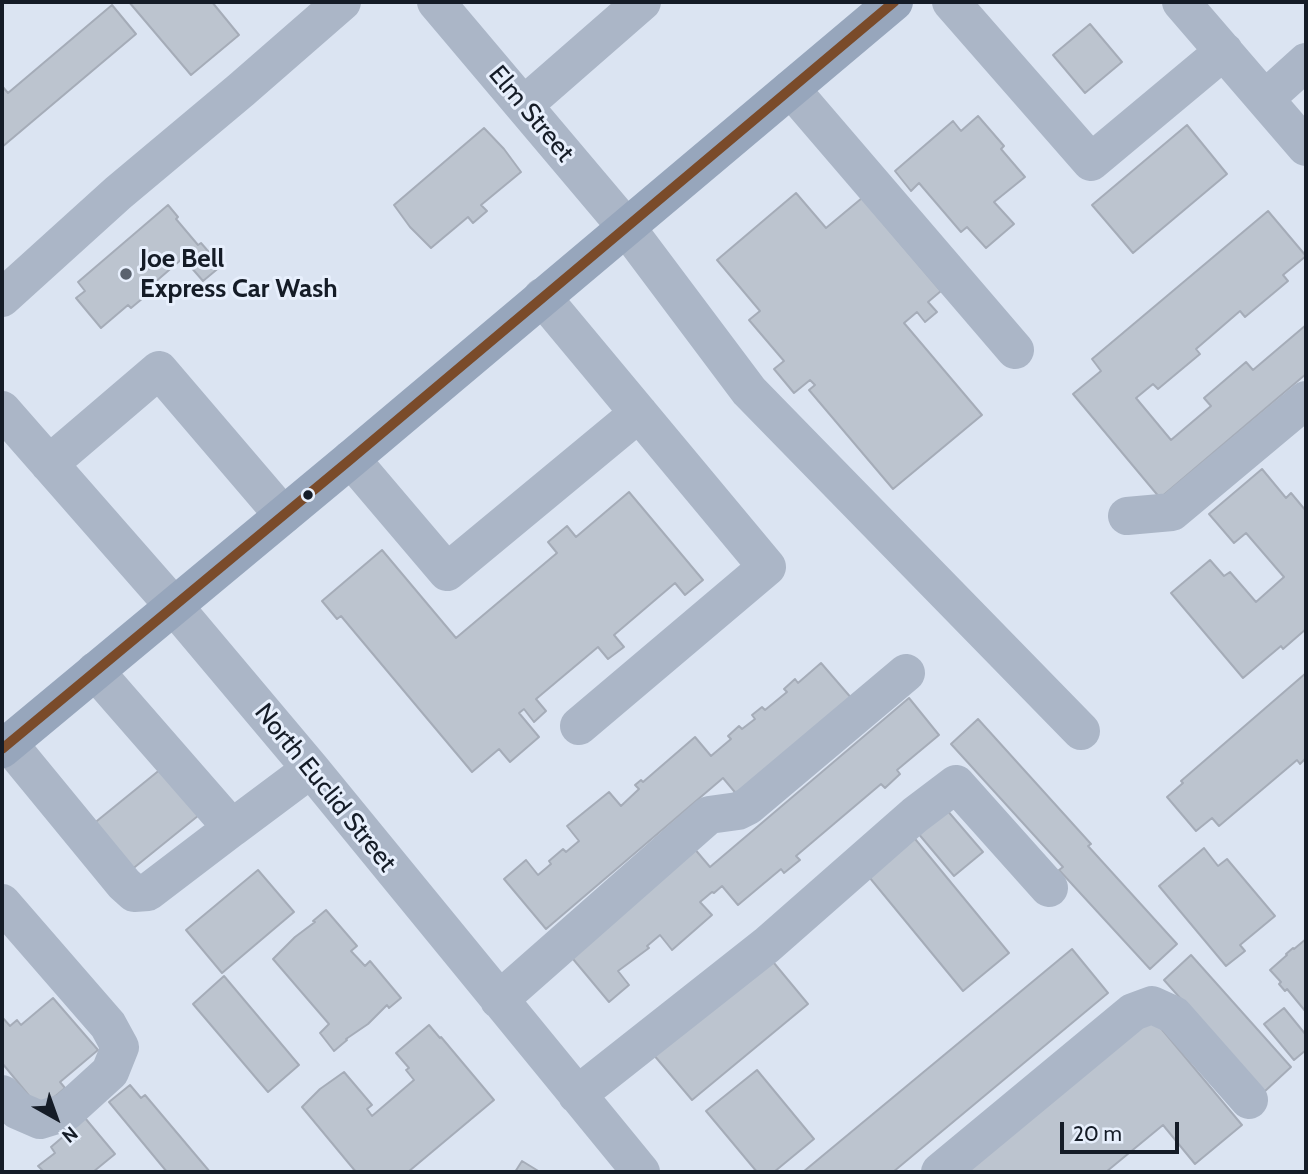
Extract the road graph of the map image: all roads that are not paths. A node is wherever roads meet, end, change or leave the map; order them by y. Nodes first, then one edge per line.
1 (342, 2) edge
2 (642, 2) edge
3 (894, 2) edge
4 (951, 2) edge
5 (1181, 2) edge
6 (452, 7) edge
7 (1224, 51) junction
8 (1306, 62) edge
9 (791, 89) junction
10 (1265, 99) junction
11 (524, 106) junction
12 (1306, 147) edge
13 (625, 227) junction
14 (542, 297) junction
15 (2, 298) edge
16 (1015, 350) dead end
17 (1306, 400) edge
18 (2, 410) edge
19 (639, 413) junction
20 (351, 459) junction
21 (49, 464) junction
22 (283, 515) junction
23 (1128, 516) dead end
24 (173, 606) junction
25 (95, 671) junction
26 (906, 673) dead end
27 (579, 726) dead end
28 (1081, 731) dead end
29 (5, 746) edge
30 (311, 769) junction
31 (232, 828) junction
32 (1049, 888) dead end
33 (2, 903) edge
34 (499, 1000) junction
35 (2, 1094) edge
36 (578, 1095) junction
37 (1249, 1100) dead end
38 (641, 1172) edge
39 (940, 1172) edge

1 - 15 street
2 - 11 street
3 - 9 main road
4 - 7 street
5 - 7 street
6 - 11 street, Elm Street
7 - 10 street
8 - 10 street
9 - 13 main road
9 - 16 street
10 - 12 street
11 - 13 street, Elm Street
13 - 14 main road
13 - 28 street, Elm Street
14 - 19 street
14 - 20 main road
17 - 23 street
18 - 21 street, North Euclid Street
19 - 20 street
19 - 27 street
20 - 22 main road
21 - 22 street
21 - 24 street, North Euclid Street
22 - 24 main road
24 - 25 main road
24 - 30 street, North Euclid Street
25 - 29 main road
25 - 31 street
26 - 34 street
29 - 31 street
30 - 31 street
30 - 34 street, North Euclid Street
32 - 36 street
33 - 35 street
34 - 36 street, North Euclid Street
36 - 38 street, North Euclid Street
37 - 39 street

